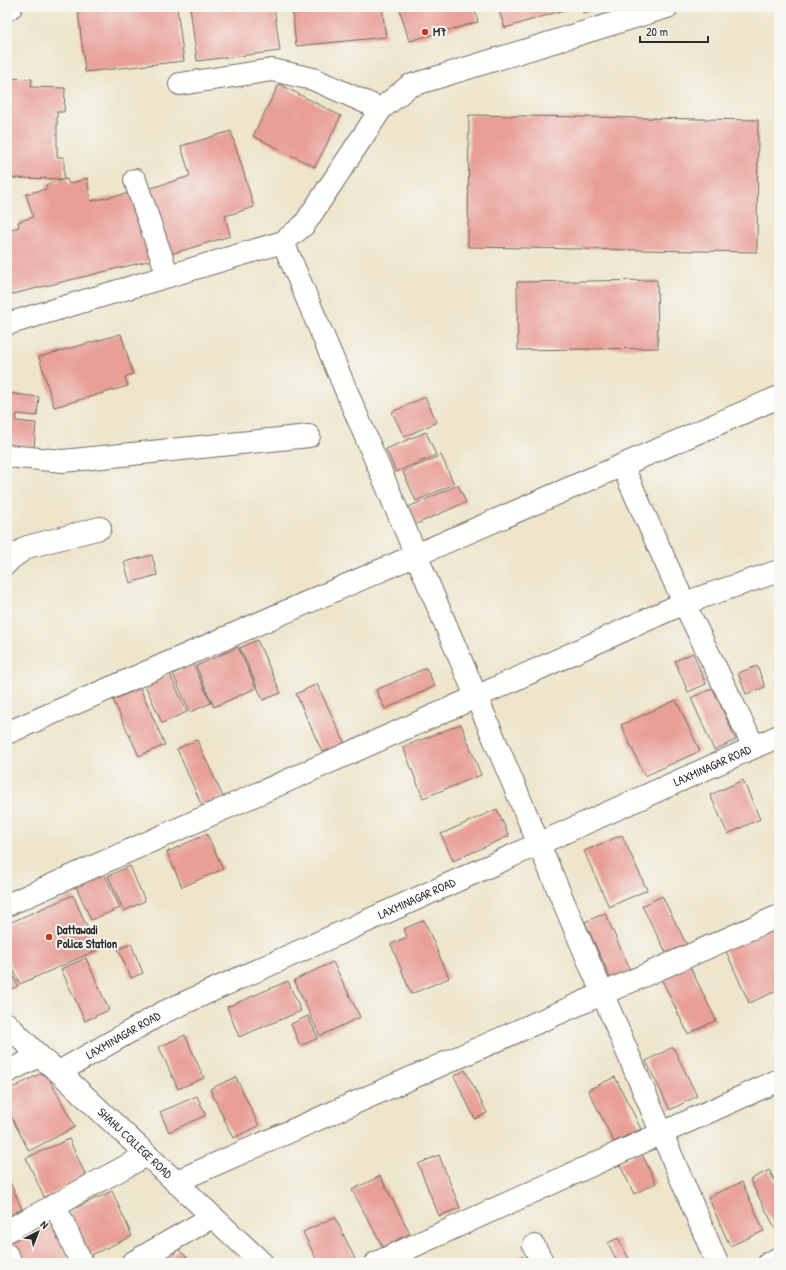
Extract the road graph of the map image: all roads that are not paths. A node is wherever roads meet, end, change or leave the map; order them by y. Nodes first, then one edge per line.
1 (11, 7) edge
2 (667, 7) edge
3 (7, 10) edge
4 (180, 84) dead end
5 (381, 109) junction
6 (135, 180) dead end
7 (283, 242) junction
8 (168, 276) junction
9 (7, 324) edge
10 (779, 397) edge
11 (309, 436) dead end
12 (7, 456) edge
13 (622, 466) junction
14 (100, 528) dead end
15 (416, 555) junction
16 (7, 563) edge
17 (779, 571) edge
18 (684, 603) junction
19 (476, 697) junction
20 (7, 733) edge
21 (779, 736) edge
22 (754, 747) junction
23 (539, 844) junction
24 (7, 905) edge
25 (779, 916) edge
26 (603, 994) junction
27 (7, 1024) edge
28 (39, 1056) junction
29 (7, 1072) edge
30 (59, 1072) junction
31 (779, 1080) edge
32 (662, 1134) junction
33 (147, 1155) junction
34 (175, 1182) junction
35 (55, 1205) junction
36 (212, 1217) junction
37 (7, 1231) edge
38 (7, 1255) edge
39 (779, 1258) edge
40 (81, 1262) dead end
41 (11, 1263) edge
42 (132, 1263) edge
43 (262, 1263) edge
44 (376, 1263) edge
45 (717, 1263) edge
46 (769, 1263) edge

1 - 3 street
2 - 5 street
4 - 5 street
5 - 7 street
6 - 8 street
7 - 8 street
7 - 15 street
8 - 9 street
10 - 13 street
11 - 12 street
13 - 15 street
13 - 18 street
14 - 16 street
15 - 19 street
15 - 20 street
17 - 18 street
18 - 19 street
18 - 22 street
19 - 23 street
19 - 24 street
21 - 22 street, LAXMINAGAR ROAD
22 - 23 street, LAXMINAGAR ROAD
23 - 26 street
23 - 30 street, LAXMINAGAR ROAD
25 - 26 street
26 - 32 street
26 - 34 street
27 - 28 street, SHAHU COLLEGE ROAD
28 - 29 street
28 - 30 street, SHAHU COLLEGE ROAD
30 - 33 street, SHAHU COLLEGE ROAD
31 - 32 street
32 - 44 street
32 - 45 street
33 - 34 street, SHAHU COLLEGE ROAD
33 - 35 street
34 - 36 street, SHAHU COLLEGE ROAD
35 - 37 street
35 - 40 street
36 - 42 street
36 - 43 street, SHAHU COLLEGE ROAD
38 - 41 street
39 - 46 street

